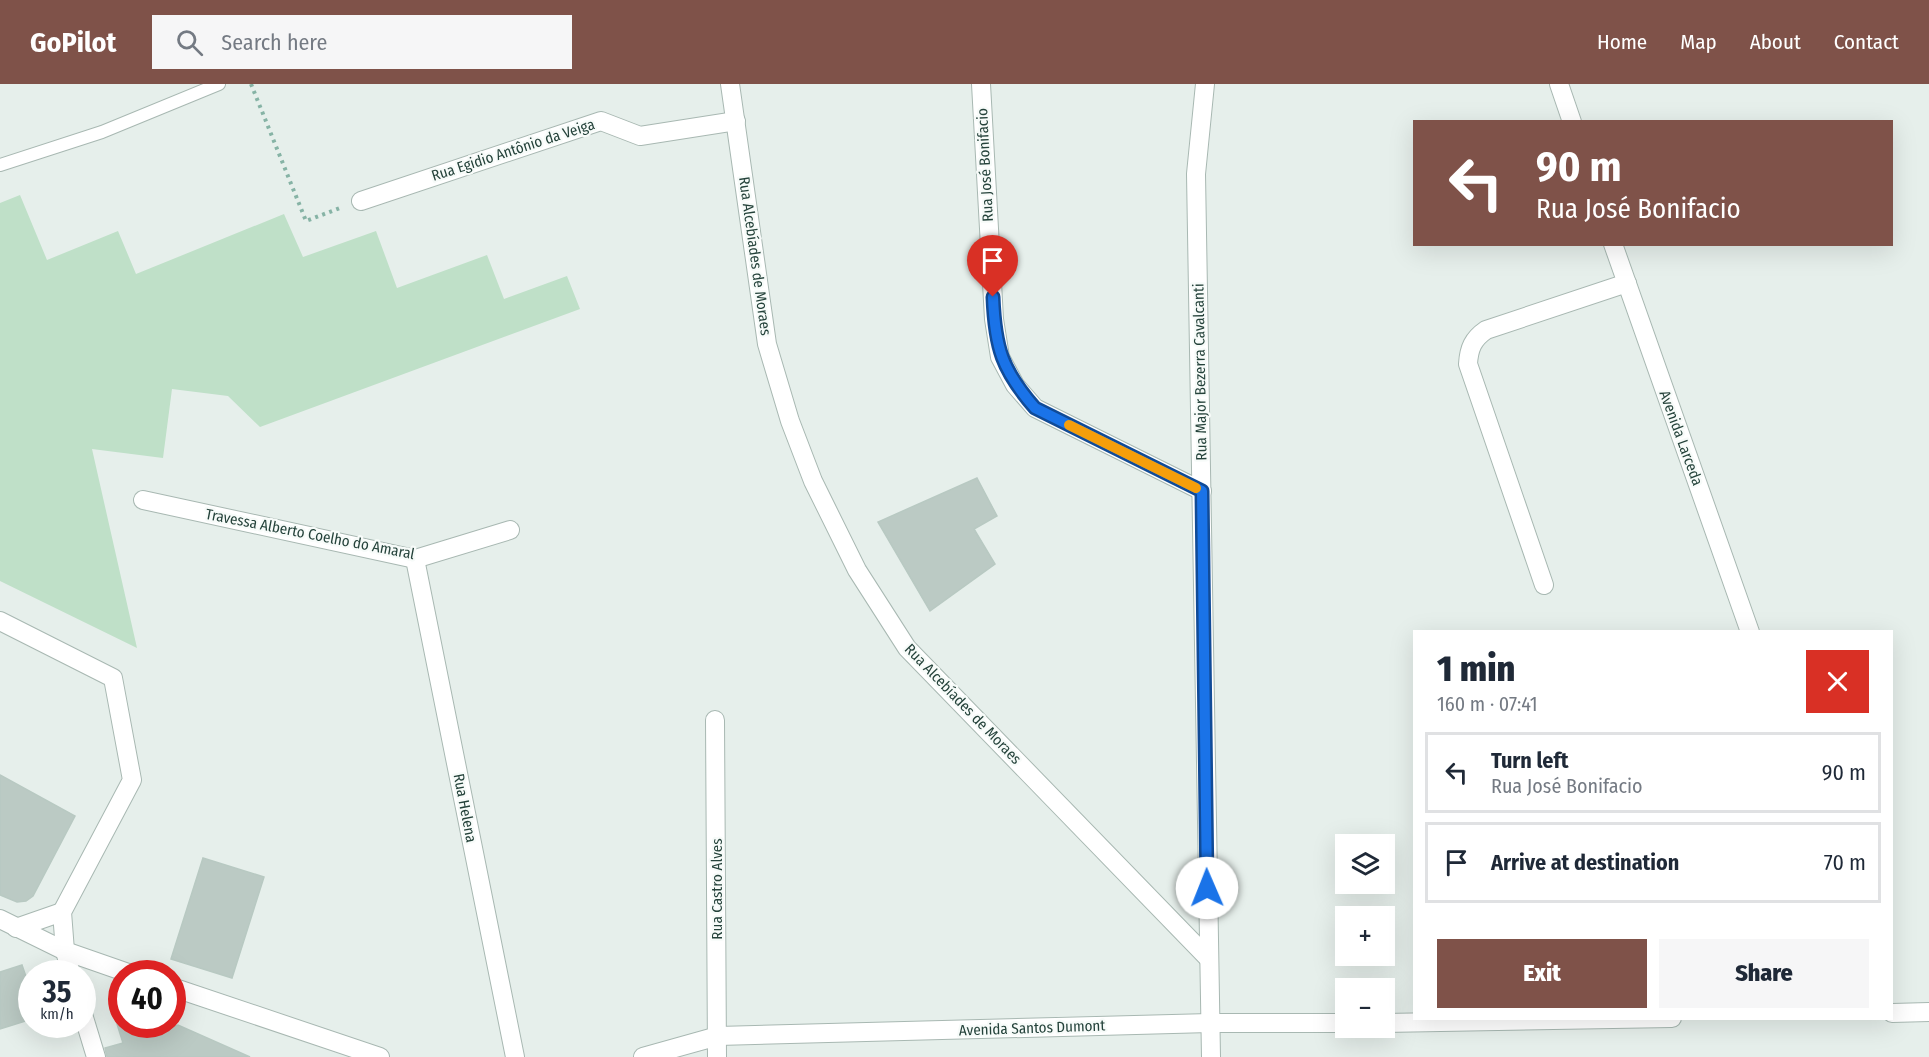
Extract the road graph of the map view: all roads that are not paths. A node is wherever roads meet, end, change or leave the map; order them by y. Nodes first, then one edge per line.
1 (219, 84) edge
2 (730, 84) edge
3 (981, 84) edge
4 (1205, 84) edge
5 (1559, 84) edge
6 (1571, 120) edge
7 (736, 121) junction
8 (0, 165) edge
9 (361, 201) road end
10 (1615, 246) edge
11 (1627, 284) junction
12 (1202, 491) junction
13 (143, 500) dead end
14 (510, 530) dead end
15 (415, 559) junction
16 (1544, 585) dead end
17 (0, 621) edge
18 (1749, 630) edge
19 (715, 720) dead end
20 (62, 912) junction
21 (0, 920) edge
22 (16, 928) junction
23 (65, 951) junction
24 (1208, 958) junction
25 (67, 960) edge
26 (108, 966) edge
27 (186, 992) edge
28 (1929, 1012) edge
29 (1893, 1013) edge
30 (1557, 1020) edge
31 (1210, 1023) junction
32 (1335, 1023) edge
33 (1395, 1023) edge
34 (90, 1038) edge
35 (717, 1047) edge
36 (96, 1057) edge
37 (380, 1057) edge
38 (515, 1057) edge
39 (643, 1057) edge
40 (651, 1057) edge
41 (1210, 1057) edge

1 - 8 lane
2 - 7 street, Rua Alcebíades de Moraes
3 - 12 street, Rua José Bonifacio
4 - 12 street, Rua Major Bezerra Cavalcanti
5 - 6 street
7 - 9 street, Rua Egidio Antônio da Veiga
7 - 24 street, Rua Alcebíades de Moraes
10 - 11 street, Avenida Larceda
11 - 16 street
11 - 18 street, Avenida Larceda
12 - 24 street, Rua Major Bezerra Cavalcanti
13 - 15 street, Travessa Alberto Coelho do Amaral
14 - 15 street, Travessa Alberto Coelho do Amaral
15 - 38 street, Rua Helena
17 - 20 street
19 - 35 street, Rua Castro Alves
20 - 22 street
20 - 23 street
21 - 22 street
22 - 23 street
23 - 25 street
23 - 26 street
24 - 31 street, Rua Major Bezerra Cavalcanti
27 - 37 street
28 - 29 street
30 - 33 street
31 - 32 street, Avenida Santos Dumont
31 - 35 street, Avenida Santos Dumont
31 - 41 street, Rua Major Bezerra Cavalcanti
34 - 36 street
35 - 39 street
35 - 40 street

